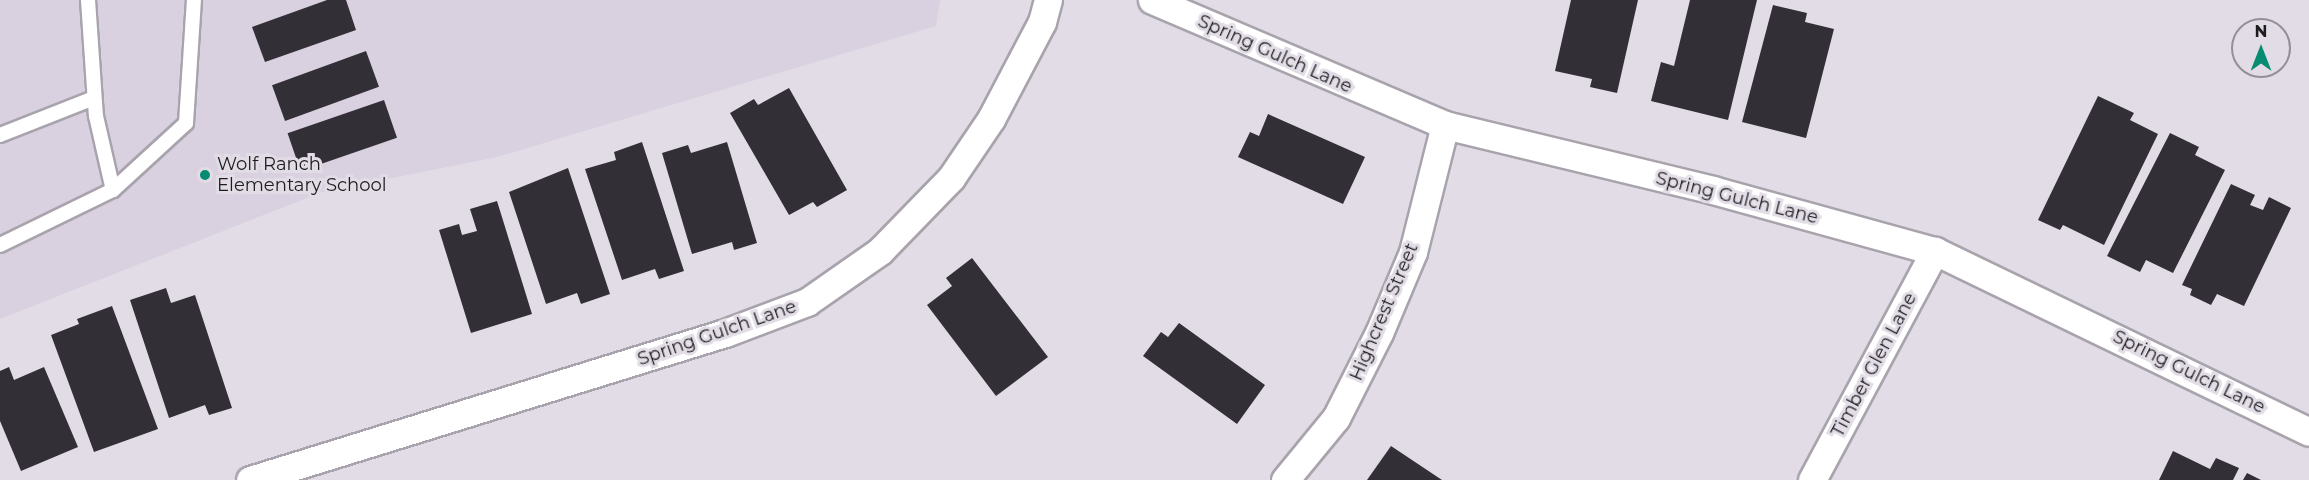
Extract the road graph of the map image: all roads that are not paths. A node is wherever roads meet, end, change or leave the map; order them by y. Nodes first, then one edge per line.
1 (88, 0) edge
2 (194, 0) edge
3 (1048, 0) edge
4 (1152, 0) edge
5 (94, 98) junction
6 (1445, 125) junction
7 (0, 135) edge
8 (113, 190) junction
9 (0, 245) edge
10 (1935, 251) junction
11 (2309, 432) edge
12 (250, 480) edge
13 (1285, 480) edge
14 (1812, 480) edge

1 - 5 lane
2 - 8 lane
3 - 12 street, Spring Gulch Lane
4 - 6 street, Spring Gulch Lane
5 - 7 lane
5 - 8 lane
6 - 10 street, Spring Gulch Lane
6 - 13 street, Highcrest Street
8 - 9 lane
10 - 11 street, Spring Gulch Lane
10 - 14 street, Timber Glen Lane

